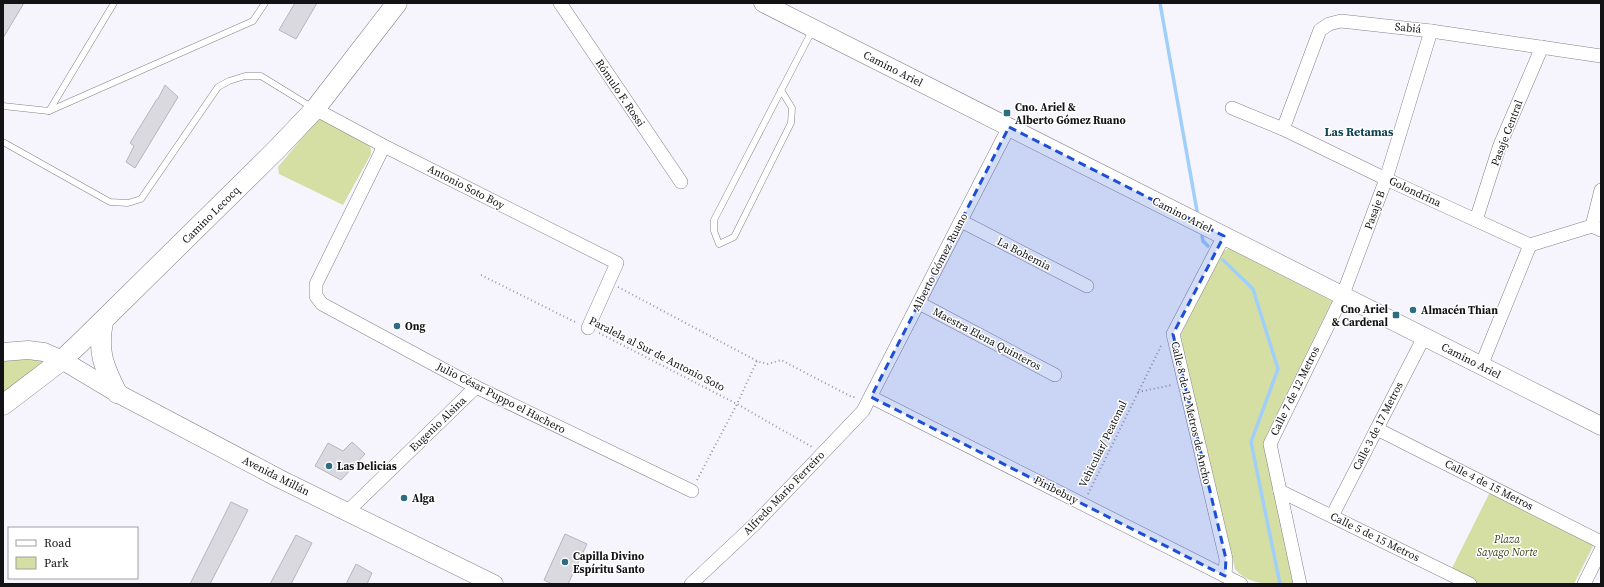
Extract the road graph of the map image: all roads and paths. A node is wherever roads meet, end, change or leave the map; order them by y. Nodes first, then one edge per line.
1 (114, 3) edge
2 (265, 3) edge
3 (397, 3) edge
4 (560, 3) edge
5 (763, 3) edge
6 (813, 28) junction
7 (1431, 31) junction
8 (1542, 47) junction
9 (1601, 56) edge
10 (781, 90) junction
11 (3, 106) edge
12 (1232, 108) dead end
13 (315, 109) junction
14 (49, 110) junction
15 (1009, 127) junction
16 (1283, 129) junction
17 (3, 142) edge
18 (384, 146) junction
19 (1386, 178) junction
20 (681, 182) dead end
21 (1601, 190) edge
22 (1476, 220) junction
23 (961, 221) junction
24 (1596, 228) edge
25 (1224, 236) junction
26 (1530, 245) junction
27 (481, 275) dead end
28 (609, 282) junction
29 (1087, 286) dead end
30 (1342, 296) junction
31 (919, 304) junction
32 (103, 322) junction
33 (588, 328) junction
34 (1173, 334) junction
35 (1424, 337) junction
36 (3, 352) edge
37 (62, 360) junction
38 (757, 361) junction
39 (1481, 366) junction
40 (1055, 374) dead end
41 (1183, 382) junction
42 (476, 387) junction
43 (1138, 392) junction
44 (118, 393) junction
45 (871, 397) junction
46 (737, 404) junction
47 (3, 405) edge
48 (1601, 426) edge
49 (1377, 429) junction
50 (823, 453) junction
51 (692, 490) joint
52 (1280, 491) junction
53 (1083, 504) junction
54 (348, 512) junction
55 (1332, 516) junction
56 (1601, 542) edge
57 (1601, 550) edge
58 (1225, 576) junction
59 (494, 584) edge
60 (691, 584) edge
61 (1241, 584) edge
62 (1300, 584) edge
63 (1470, 584) edge
64 (1584, 584) edge

1 - 14 lane
2 - 14 lane
3 - 13 main road, Camino Lecocq
4 - 20 street, Rómulo F. Rossi
5 - 6 street, Camino Ariel
6 - 10 lane
6 - 15 street, Camino Ariel
7 - 8 street, Sabiá
7 - 16 street, Sabiá
7 - 19 street, Pasaje B
8 - 9 street, Sabiá
8 - 22 street, Pasaje Central
10 - 10 lane
11 - 14 lane
12 - 16 street, Golondrina
13 - 17 lane
13 - 18 street, Antonio Soto Boy
13 - 32 main road, Camino Lecocq
15 - 23 street, Alberto Gómez Ruano
15 - 25 street, Camino Ariel
16 - 19 street, Golondrina
18 - 28 street, Antonio Soto Boy
18 - 42 street, Julio César Puppo el Hachero
19 - 22 street, Golondrina
19 - 30 street, Pasaje B
21 - 24 street
22 - 26 street, Golondrina
23 - 29 street, La Bohemia
23 - 31 street, Alberto Gómez Ruano
24 - 26 street
25 - 30 street, Camino Ariel
25 - 34 street, Calle 8 de 12 Metros de Ancho
26 - 39 street
27 - 33 path, Paralela al Sur de Antonio Soto
28 - 33 street
28 - 38 path
30 - 35 street, Camino Ariel
30 - 52 street, Calle 7 de 12 Metros
31 - 40 street, Maestra Elena Quinteros
31 - 45 street, Alberto Gómez Ruano
32 - 37 main road, Camino Lecocq
32 - 44 main road
33 - 46 path, Paralela al Sur de Antonio Soto
34 - 41 street, Calle 8 de 12 Metros de Ancho
34 - 43 path, Vehicular/ Peatonal
35 - 39 street, Camino Ariel
35 - 49 street, Calle 3 de 17 Metros
36 - 37 street, Avenida Millán
37 - 44 street, Avenida Millán
37 - 47 main road, Camino Lecocq
38 - 45 path
38 - 46 path
39 - 48 street, Camino Ariel
41 - 43 path, Vehicular/ Peatonal
41 - 58 street, Calle 8 de 12 Metros de Ancho
42 - 51 street, Julio César Puppo el Hachero
42 - 54 street, Eugenio Alsina
43 - 53 path, Vehicular/ Peatonal
44 - 54 street, Avenida Millán
45 - 50 street, Alfredo Mario Ferreiro
45 - 53 street, Piribebuy
46 - 50 path, Paralela al Sur de Antonio Soto
46 - 51 path
49 - 55 street, Calle 3 de 17 Metros
49 - 56 street, Calle 4 de 15 Metros
50 - 60 street, Alfredo Mario Ferreiro
52 - 55 street, Calle 5 de 15 Metros
52 - 62 street, Calle 7 de 12 Metros
53 - 58 street, Piribebuy
54 - 59 street, Avenida Millán
55 - 63 street, Calle 5 de 15 Metros
57 - 64 street
58 - 61 street, Piribebuy

